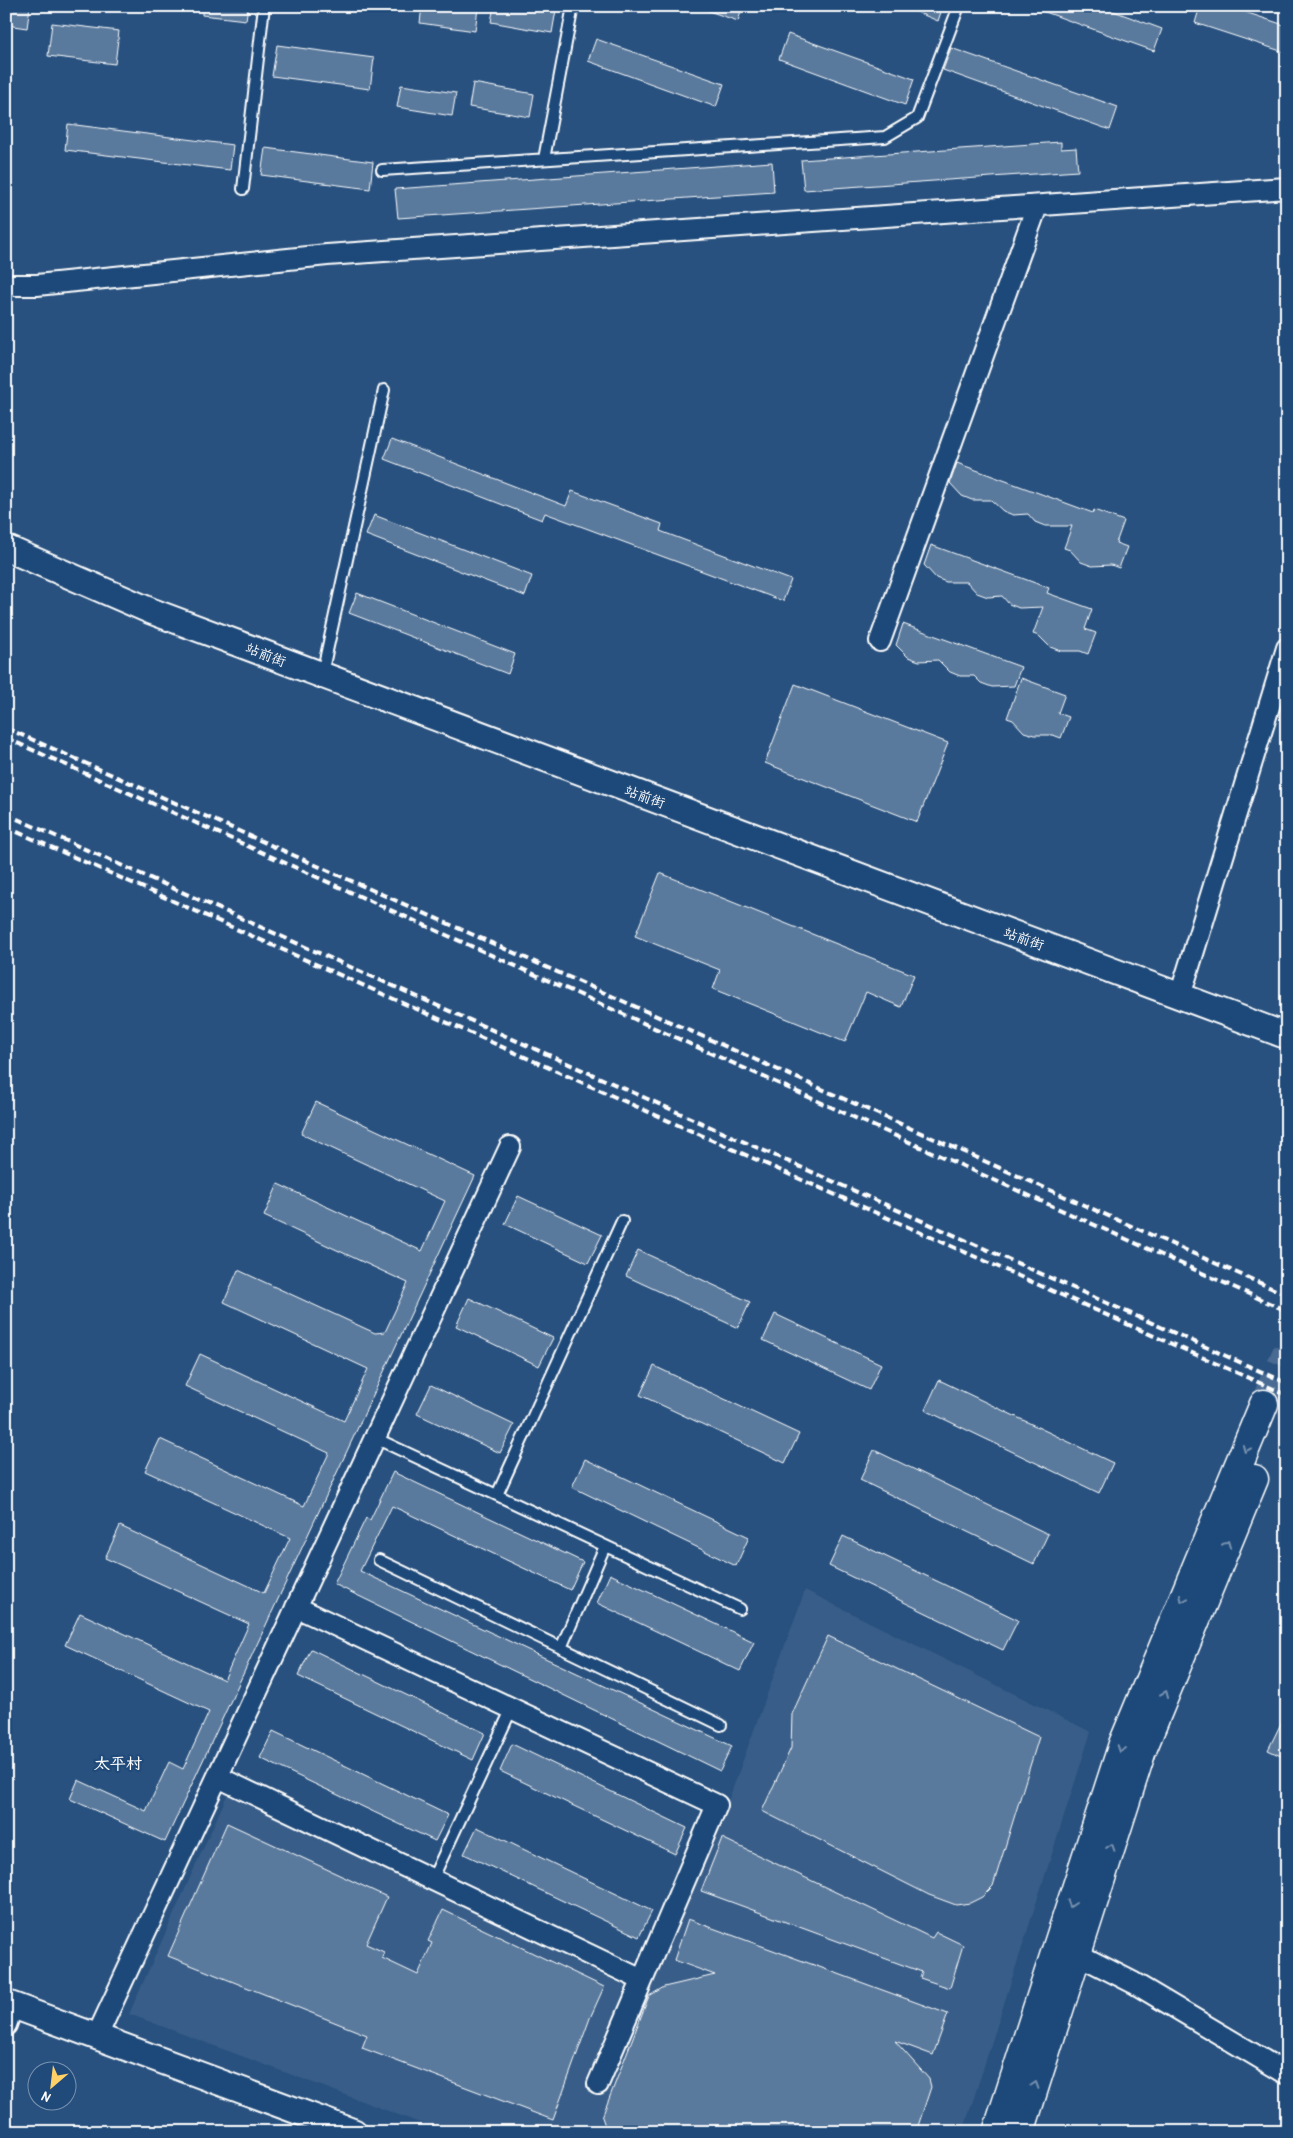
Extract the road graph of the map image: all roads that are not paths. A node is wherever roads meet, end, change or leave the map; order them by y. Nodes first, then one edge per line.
1 (264, 6) edge
2 (573, 6) edge
3 (959, 6) edge
4 (544, 159) junction
5 (382, 170) dead end
6 (1287, 188) edge
7 (243, 189) dead end
8 (1036, 206) junction
9 (6, 285) edge
10 (384, 390) dead end
11 (6, 548) edge
12 (880, 641) dead end
13 (1287, 648) edge
14 (322, 675) junction
15 (1180, 996) junction
16 (1287, 1036) edge
17 (510, 1147) dead end
18 (622, 1221) dead end
19 (375, 1438) junction
20 (497, 1495) junction
21 (606, 1546) junction
22 (379, 1560) dead end
23 (296, 1607) junction
24 (740, 1609) dead end
25 (561, 1648) junction
26 (512, 1708) junction
27 (721, 1725) dead end
28 (218, 1777) junction
29 (432, 1880) junction
30 (1077, 1954) junction
31 (642, 1980) junction
32 (9, 2011) edge
33 (97, 2036) junction
34 (1287, 2074) edge
35 (598, 2084) dead end
36 (354, 2132) edge
37 (997, 2132) edge
38 (1020, 2132) edge

1 - 7 lane
2 - 4 lane
3 - 4 lane
4 - 5 lane
6 - 8 street
8 - 9 street
8 - 12 street
10 - 14 lane
11 - 14 street, 站前街
13 - 15 street
14 - 15 street, 站前街
15 - 16 street, 站前街
17 - 19 street
18 - 20 lane
19 - 20 lane
19 - 23 street
20 - 21 lane
21 - 24 lane
21 - 25 lane
22 - 25 lane
23 - 26 street
23 - 28 street
25 - 27 lane
26 - 29 lane
26 - 31 street
28 - 29 street
28 - 33 street
29 - 31 street
30 - 34 street
30 -> 37 main road
38 -> 30 main road
31 - 35 street
32 - 33 street
33 - 36 street

